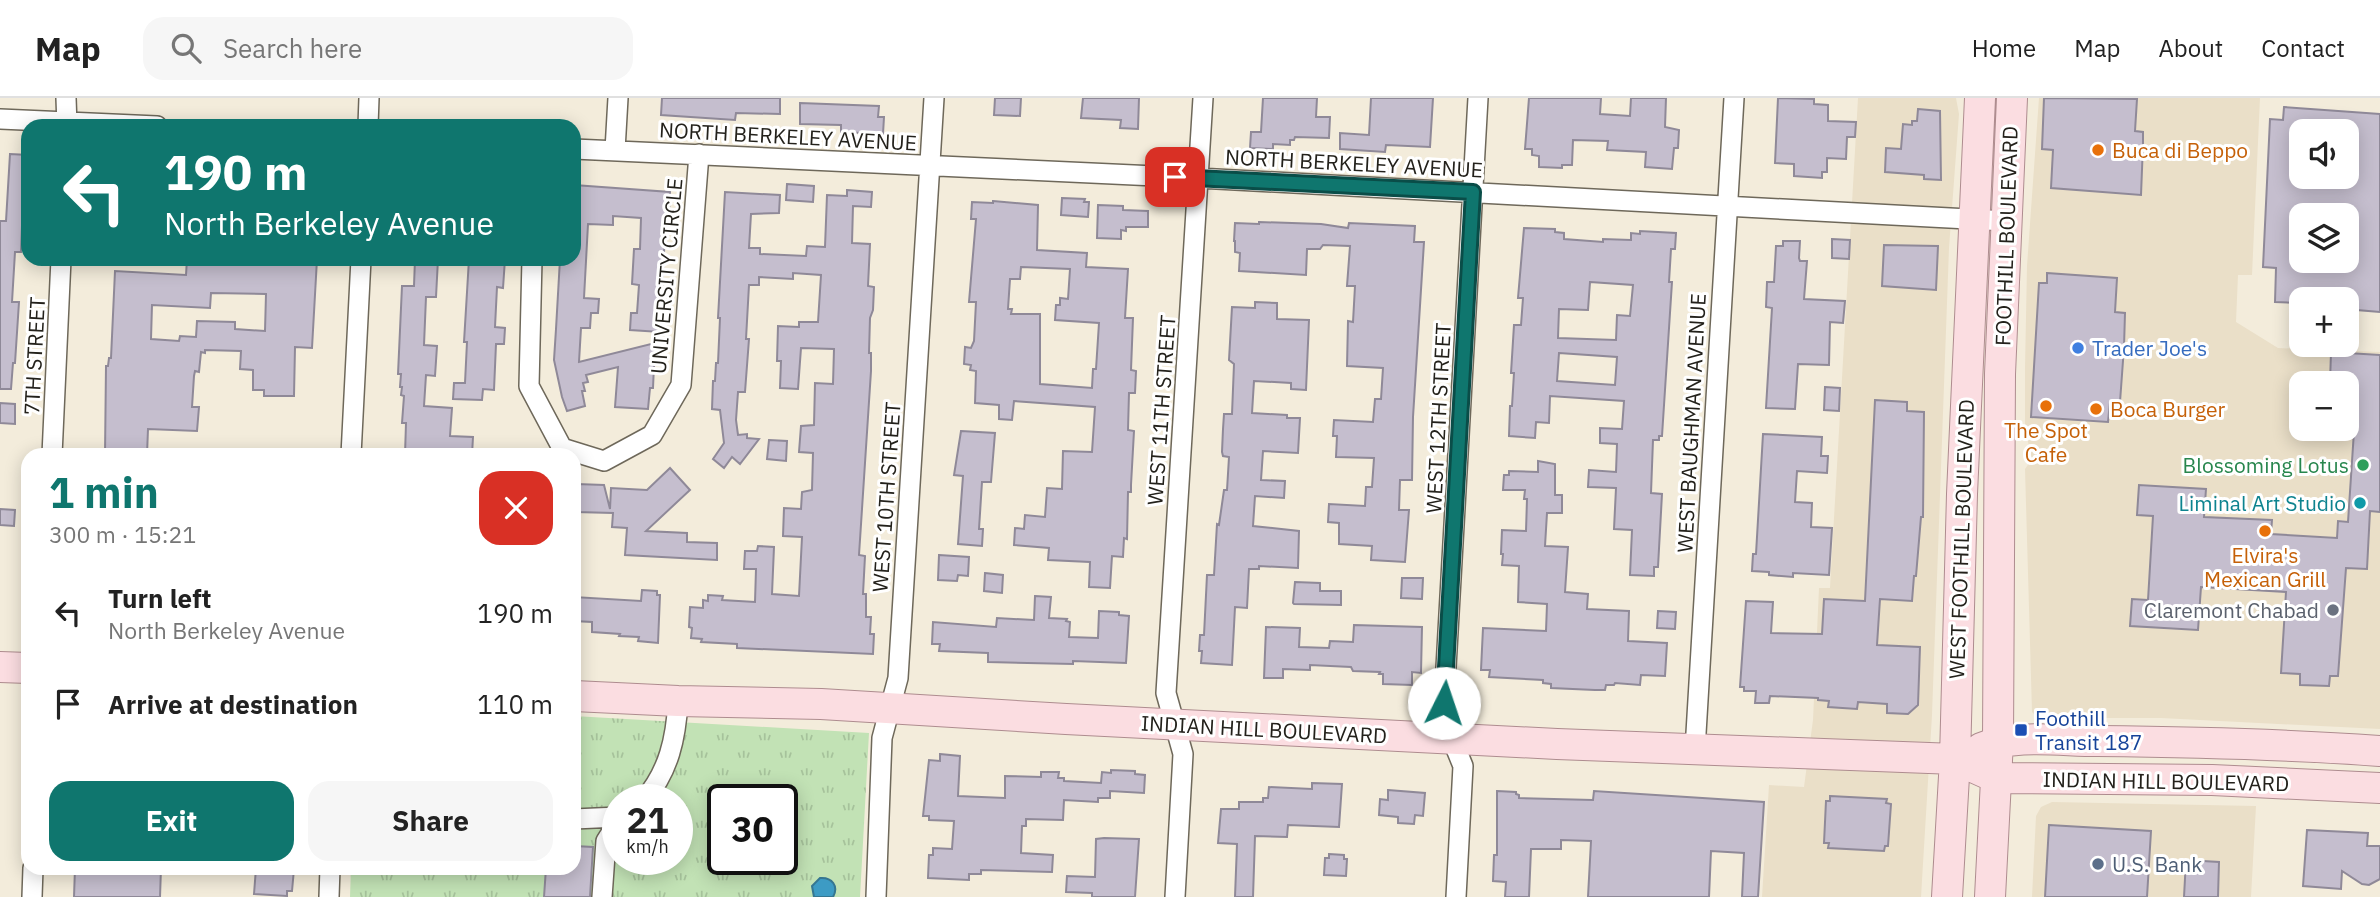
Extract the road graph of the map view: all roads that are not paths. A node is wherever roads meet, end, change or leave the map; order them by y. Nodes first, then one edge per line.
1 (66, 98) edge
2 (369, 98) edge
3 (618, 98) edge
4 (934, 98) edge
5 (1203, 98) edge
6 (1478, 98) edge
7 (1734, 98) edge
8 (1980, 98) edge
9 (2012, 98) edge
10 (0, 119) edge
11 (67, 119) edge
12 (368, 119) edge
13 (21, 121) edge
14 (581, 149) edge
15 (615, 150) junction
16 (699, 154) junction
17 (930, 165) junction
18 (1198, 178) junction
19 (1473, 192) junction
20 (1727, 205) junction
21 (1974, 218) junction
22 (2006, 221) junction
23 (61, 266) edge
24 (361, 266) edge
25 (532, 266) edge
26 (1969, 320) joint
27 (2000, 374) joint
28 (52, 448) edge
29 (351, 448) edge
30 (562, 448) edge
31 (581, 454) edge
32 (0, 667) edge
33 (21, 668) edge
34 (581, 696) edge
35 (678, 701) junction
36 (890, 708) junction
37 (1175, 724) junction
38 (1452, 739) junction
39 (1998, 741) junction
40 (1695, 750) junction
41 (2380, 751) edge
42 (1955, 759) junction
43 (1997, 778) junction
44 (655, 784) edge
45 (2380, 788) edge
46 (581, 819) edge
47 (602, 820) edge
48 (33, 875) edge
49 (330, 875) edge
50 (604, 875) edge
51 (32, 897) edge
52 (329, 897) edge
53 (602, 897) edge
54 (876, 897) edge
55 (1174, 897) edge
56 (1456, 897) edge
57 (1947, 897) edge
58 (1990, 897) edge

1 - 11 street
2 - 12 street
3 - 15 street
4 - 17 street, WEST 10TH STREET
5 - 18 street, WEST 11TH STREET
6 - 19 street, WEST 12TH STREET
7 - 20 street, WEST BAUGHMAN AVENUE
8 - 21 main road, FOOTHILL BOULEVARD
9 - 22 main road, FOOTHILL BOULEVARD
10 - 13 street
14 - 15 street, NORTH BERKELEY AVENUE
15 - 16 street, NORTH BERKELEY AVENUE
16 - 17 street, NORTH BERKELEY AVENUE
16 - 31 street, UNIVERSITY CIRCLE
17 - 18 street, NORTH BERKELEY AVENUE
17 - 36 street, WEST 10TH STREET
18 - 19 street, NORTH BERKELEY AVENUE
18 - 37 street, WEST 11TH STREET
19 - 20 street, NORTH BERKELEY AVENUE
19 - 38 street, WEST 12TH STREET
20 - 21 street, NORTH BERKELEY AVENUE
20 - 40 street, WEST BAUGHMAN AVENUE
21 - 22 street, NORTH BERKELEY AVENUE
21 - 26 main road, FOOTHILL BOULEVARD
22 - 27 main road, FOOTHILL BOULEVARD
23 - 28 street, 7TH STREET
24 - 29 street
25 - 30 street, UNIVERSITY CIRCLE
26 - 42 main road, WEST FOOTHILL BOULEVARD
27 - 39 main road, WEST FOOTHILL BOULEVARD
32 - 33 main road
34 - 35 main road, INDIAN HILL BOULEVARD
35 - 36 main road, INDIAN HILL BOULEVARD
35 - 44 street
36 - 37 main road, INDIAN HILL BOULEVARD
36 - 54 street, WEST 10TH STREET
37 - 38 main road, INDIAN HILL BOULEVARD
37 - 55 street, WEST 11TH STREET
38 - 40 main road, INDIAN HILL BOULEVARD
38 - 56 street, WEST 12TH STREET
39 - 41 main road, INDIAN HILL BOULEVARD
39 - 42 main road, INDIAN HILL BOULEVARD
39 - 43 main road
40 - 42 main road, INDIAN HILL BOULEVARD
42 - 43 main road, INDIAN HILL BOULEVARD
42 - 57 main road
43 - 45 main road, INDIAN HILL BOULEVARD
43 - 58 main road
46 - 47 street
48 - 51 street
49 - 52 street
50 - 53 street

